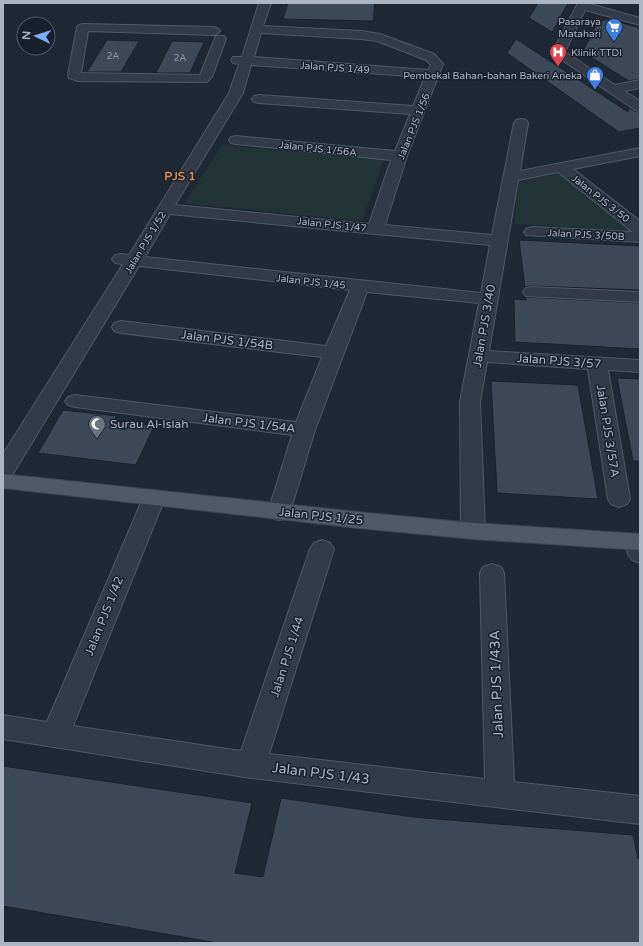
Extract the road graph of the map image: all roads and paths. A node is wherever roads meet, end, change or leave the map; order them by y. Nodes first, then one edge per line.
1 (255, 3) edge
2 (265, 3) edge
3 (640, 22) edge
4 (237, 36) junction
5 (242, 60) junction
6 (433, 74) junction
7 (640, 84) edge
8 (612, 89) junction
9 (230, 93) junction
10 (259, 98) dead end
11 (640, 107) edge
12 (419, 111) junction
13 (521, 123) dead end
14 (236, 140) dead end
15 (640, 152) edge
16 (400, 156) junction
17 (561, 167) junction
18 (511, 177) junction
19 (166, 208) junction
20 (376, 228) junction
21 (640, 229) edge
22 (532, 232) dead end
23 (640, 237) edge
24 (499, 241) junction
25 (131, 254) junction
26 (360, 286) junction
27 (532, 292) dead end
28 (640, 297) edge
29 (488, 299) junction
30 (121, 327) dead end
31 (333, 353) junction
32 (478, 356) junction
33 (597, 363) junction
34 (640, 366) edge
35 (75, 401) dead end
36 (304, 430) junction
37 (3, 442) edge
38 (3, 472) edge
39 (3, 481) edge
40 (154, 498) junction
41 (619, 499) dead end
42 (279, 512) junction
43 (473, 531) junction
44 (639, 546) edge
45 (322, 548) dead end
46 (492, 573) dead end
47 (3, 727) edge
48 (55, 735) junction
49 (252, 765) junction
50 (500, 794) junction
51 (640, 810) edge

1 - 4 street, Jalan PJS 1/52
2 - 4 street, Jalan PJS 1/52
3 - 8 street
4 - 4 street
4 - 5 street, Jalan PJS 1/52
4 - 6 street
5 - 6 street, Jalan PJS 1/49
5 - 9 street, Jalan PJS 1/52
6 - 12 street, Jalan PJS 1/56
7 - 8 street
8 - 11 street
9 - 19 street, Jalan PJS 1/52
9 - 25 street, Jalan PJS 1/52
10 - 12 street
12 - 16 street, Jalan PJS 1/56
13 - 18 street, Jalan PJS 3/40
14 - 16 street, Jalan PJS 1/56A
15 - 17 street, Jalan PJS 3/50
16 - 20 street, Jalan PJS 1/56
17 - 18 street, Jalan PJS 3/50
17 - 21 street, Jalan PJS 3/50
18 - 24 street, Jalan PJS 3/40
19 - 20 street, Jalan PJS 1/47
19 - 25 street, Jalan PJS 1/52
20 - 24 street, Jalan PJS 1/47
22 - 23 street, Jalan PJS 3/50B
24 - 29 street, Jalan PJS 3/40
25 - 26 street, Jalan PJS 1/45
25 - 37 street, Jalan PJS 1/52
25 - 38 street, Jalan PJS 1/52
26 - 29 street, Jalan PJS 1/45
26 - 31 street
27 - 28 street
29 - 32 street, Jalan PJS 3/40
30 - 31 street, Jalan PJS 1/54B
31 - 36 street
32 - 33 street, Jalan PJS 3/57
32 - 43 street, Jalan PJS 3/40
33 - 34 street, Jalan PJS 3/57
33 - 41 street, Jalan PJS 3/57A
35 - 36 street, Jalan PJS 1/54A
36 - 42 street
39 - 40 main road, Jalan PJS 1/25
40 - 42 main road, Jalan PJS 1/25
40 - 48 street, Jalan PJS 1/42
42 - 43 main road, Jalan PJS 1/25
43 - 44 main road, Jalan PJS 1/25
45 - 49 street, Jalan PJS 1/44
46 - 50 street, Jalan PJS 1/43A
47 - 48 street, Jalan PJS 1/43
48 - 49 street, Jalan PJS 1/43
49 - 50 street, Jalan PJS 1/43
50 - 51 street, Jalan PJS 1/43

